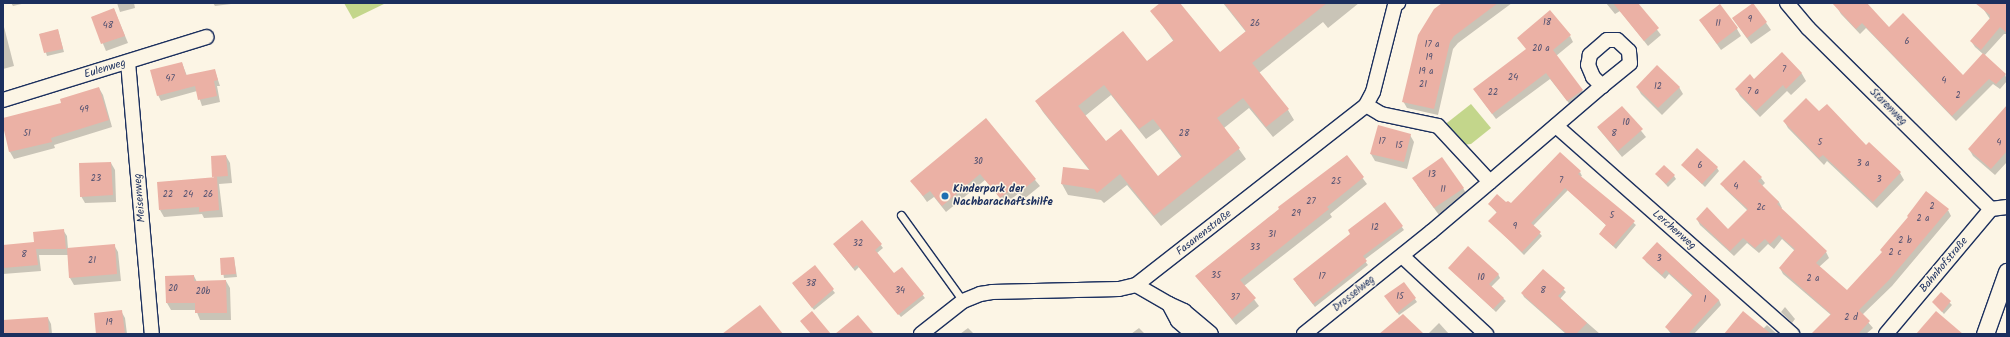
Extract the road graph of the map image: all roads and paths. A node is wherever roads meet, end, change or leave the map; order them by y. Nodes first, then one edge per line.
1 (1398, 3) edge
2 (1788, 3) edge
3 (206, 37) dead end
4 (128, 62) junction
5 (1602, 86) dead end
6 (3, 100) edge
7 (1366, 105) junction
8 (1556, 126) junction
9 (1490, 182) junction
10 (2007, 207) edge
11 (1991, 209) junction
12 (901, 215) dead end
13 (1402, 256) junction
14 (2007, 272) edge
15 (1136, 285) junction
16 (963, 301) junction
17 (1169, 304) junction
18 (152, 334) edge
19 (921, 334) edge
20 (1192, 334) edge
21 (1211, 334) edge
22 (1305, 334) edge
23 (1486, 334) edge
24 (1792, 334) edge
25 (1886, 334) edge
26 (1985, 334) edge

1 - 7 street, Fasanenstraße
2 - 11 street, Starenweg
3 - 4 street, Eulenweg
4 - 6 street, Eulenweg
4 - 18 street, Meisenweg
5 - 8 street
7 - 9 street
7 - 15 street, Fasanenstraße
8 - 9 street
8 - 24 street, Lerchenweg
9 - 13 street, Drosselweg
10 - 11 street
11 - 25 street, Bahnhofstraße
12 - 16 lane
13 - 22 street, Drosselweg
13 - 23 street
14 - 26 street
15 - 16 street, Fasanenstraße
15 - 17 street
16 - 19 street, Fasanenstraße
17 - 20 street
17 - 21 street

